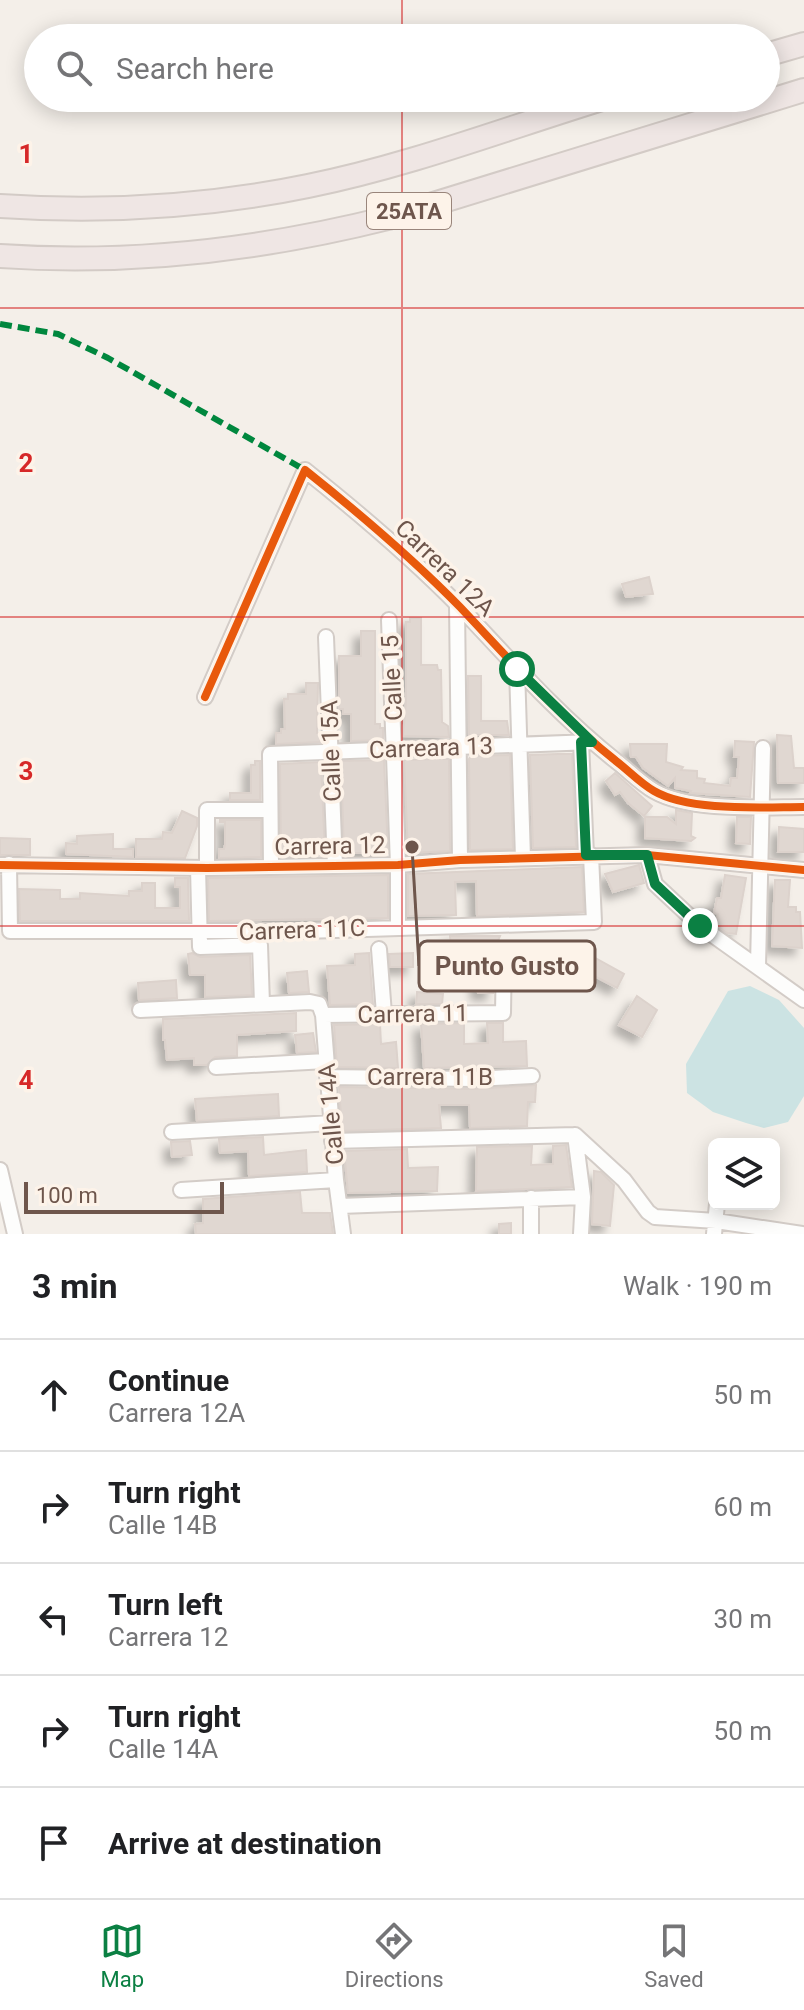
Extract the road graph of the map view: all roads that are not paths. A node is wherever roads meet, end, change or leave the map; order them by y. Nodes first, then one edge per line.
1 (804, 44) edge
2 (780, 51) edge
3 (804, 90) edge
4 (780, 97) edge
5 (560, 112) edge
6 (732, 112) edge
7 (0, 206) edge
8 (0, 256) edge
9 (457, 605) junction
10 (389, 620) dead end
11 (326, 637) dead end
12 (517, 669) junction
13 (205, 697) dead end
14 (586, 742) junction
15 (520, 745) junction
16 (458, 747) junction
17 (763, 748) dead end
18 (395, 749) junction
19 (331, 751) junction
20 (763, 807) junction
21 (804, 807) edge
22 (269, 810) junction
23 (589, 855) junction
24 (647, 855) junction
25 (523, 858) junction
26 (460, 860) junction
27 (4, 864) edge
28 (398, 865) junction
29 (335, 866) junction
30 (760, 866) junction
31 (271, 867) junction
32 (203, 868) junction
33 (804, 870) edge
34 (398, 927) junction
35 (199, 932) junction
36 (379, 949) dead end
37 (504, 950) dead end
38 (758, 966) junction
39 (804, 1000) edge
40 (262, 1004) junction
41 (140, 1010) dead end
42 (384, 1014) junction
43 (323, 1015) junction
44 (326, 1061) junction
45 (216, 1067) dead end
46 (532, 1076) dead end
47 (327, 1077) junction
48 (332, 1123) junction
49 (172, 1132) dead end
50 (575, 1135) junction
51 (332, 1141) junction
52 (0, 1170) edge
53 (336, 1180) junction
54 (181, 1190) dead end
55 (583, 1197) junction
56 (531, 1198) junction
57 (340, 1206) junction
58 (715, 1228) edge
59 (775, 1232) edge
60 (15, 1234) edge
61 (343, 1234) edge
62 (531, 1234) edge
63 (581, 1234) edge
64 (802, 1234) edge

1 - 2 highway
3 - 4 highway, 25ATA
5 - 7 highway, 25ATA
6 - 8 highway, 25ATA
9 - 12 street, Carrera 12A
9 - 13 street, Carrera 12A
9 - 16 street
10 - 18 street, Calle 15
11 - 19 street, Calle 15A
12 - 14 street, Carrera 12A
12 - 15 street
14 - 15 street, Carreara 13
14 - 20 street, Carrera 12A
14 - 23 street
15 - 16 street, Carreara 13
15 - 25 street
16 - 18 street, Carreara 13
16 - 26 street
17 - 20 street
18 - 19 street, Carreara 13
18 - 28 street, Calle 15
19 - 22 street, Carreara 13
19 - 29 street, Calle 15A
20 - 21 street, Carrera 12A
20 - 30 street
22 - 31 street
22 - 32 street
23 - 24 street, Carrera 12
23 - 25 street, Carrera 12
23 - 34 street, Carrera 11C
24 - 30 street, Carrera 12
24 - 38 street
25 - 26 street, Carrera 12
26 - 28 street, Carrera 12
27 - 32 street, Carrera 12
27 - 35 street, Carrera 11C
28 - 29 street, Carrera 12
28 - 34 street, Calle 15
29 - 31 street, Carrera 12
30 - 33 street, Carrera 12
30 - 38 street
31 - 32 street, Carrera 12
32 - 35 street
34 - 35 street, Carrera 11C
35 - 40 street
36 - 42 street
37 - 42 street, Carrera 11
38 - 39 street
40 - 41 street
40 - 43 street
42 - 43 street, Carrera 11
43 - 44 street, Calle 14A
44 - 45 street
44 - 47 street, Calle 14A
46 - 47 street, Carrera 11B
47 - 48 street, Calle 14A
48 - 49 street
48 - 51 street, Calle 14A
50 - 51 street
50 - 55 street
50 - 58 street
51 - 53 street, Calle 14A
52 - 60 street
53 - 54 street
53 - 57 street, Calle 14A
55 - 56 street
55 - 63 street
56 - 57 street
56 - 62 street
57 - 61 street, Calle 14A
58 - 59 street
59 - 64 street

